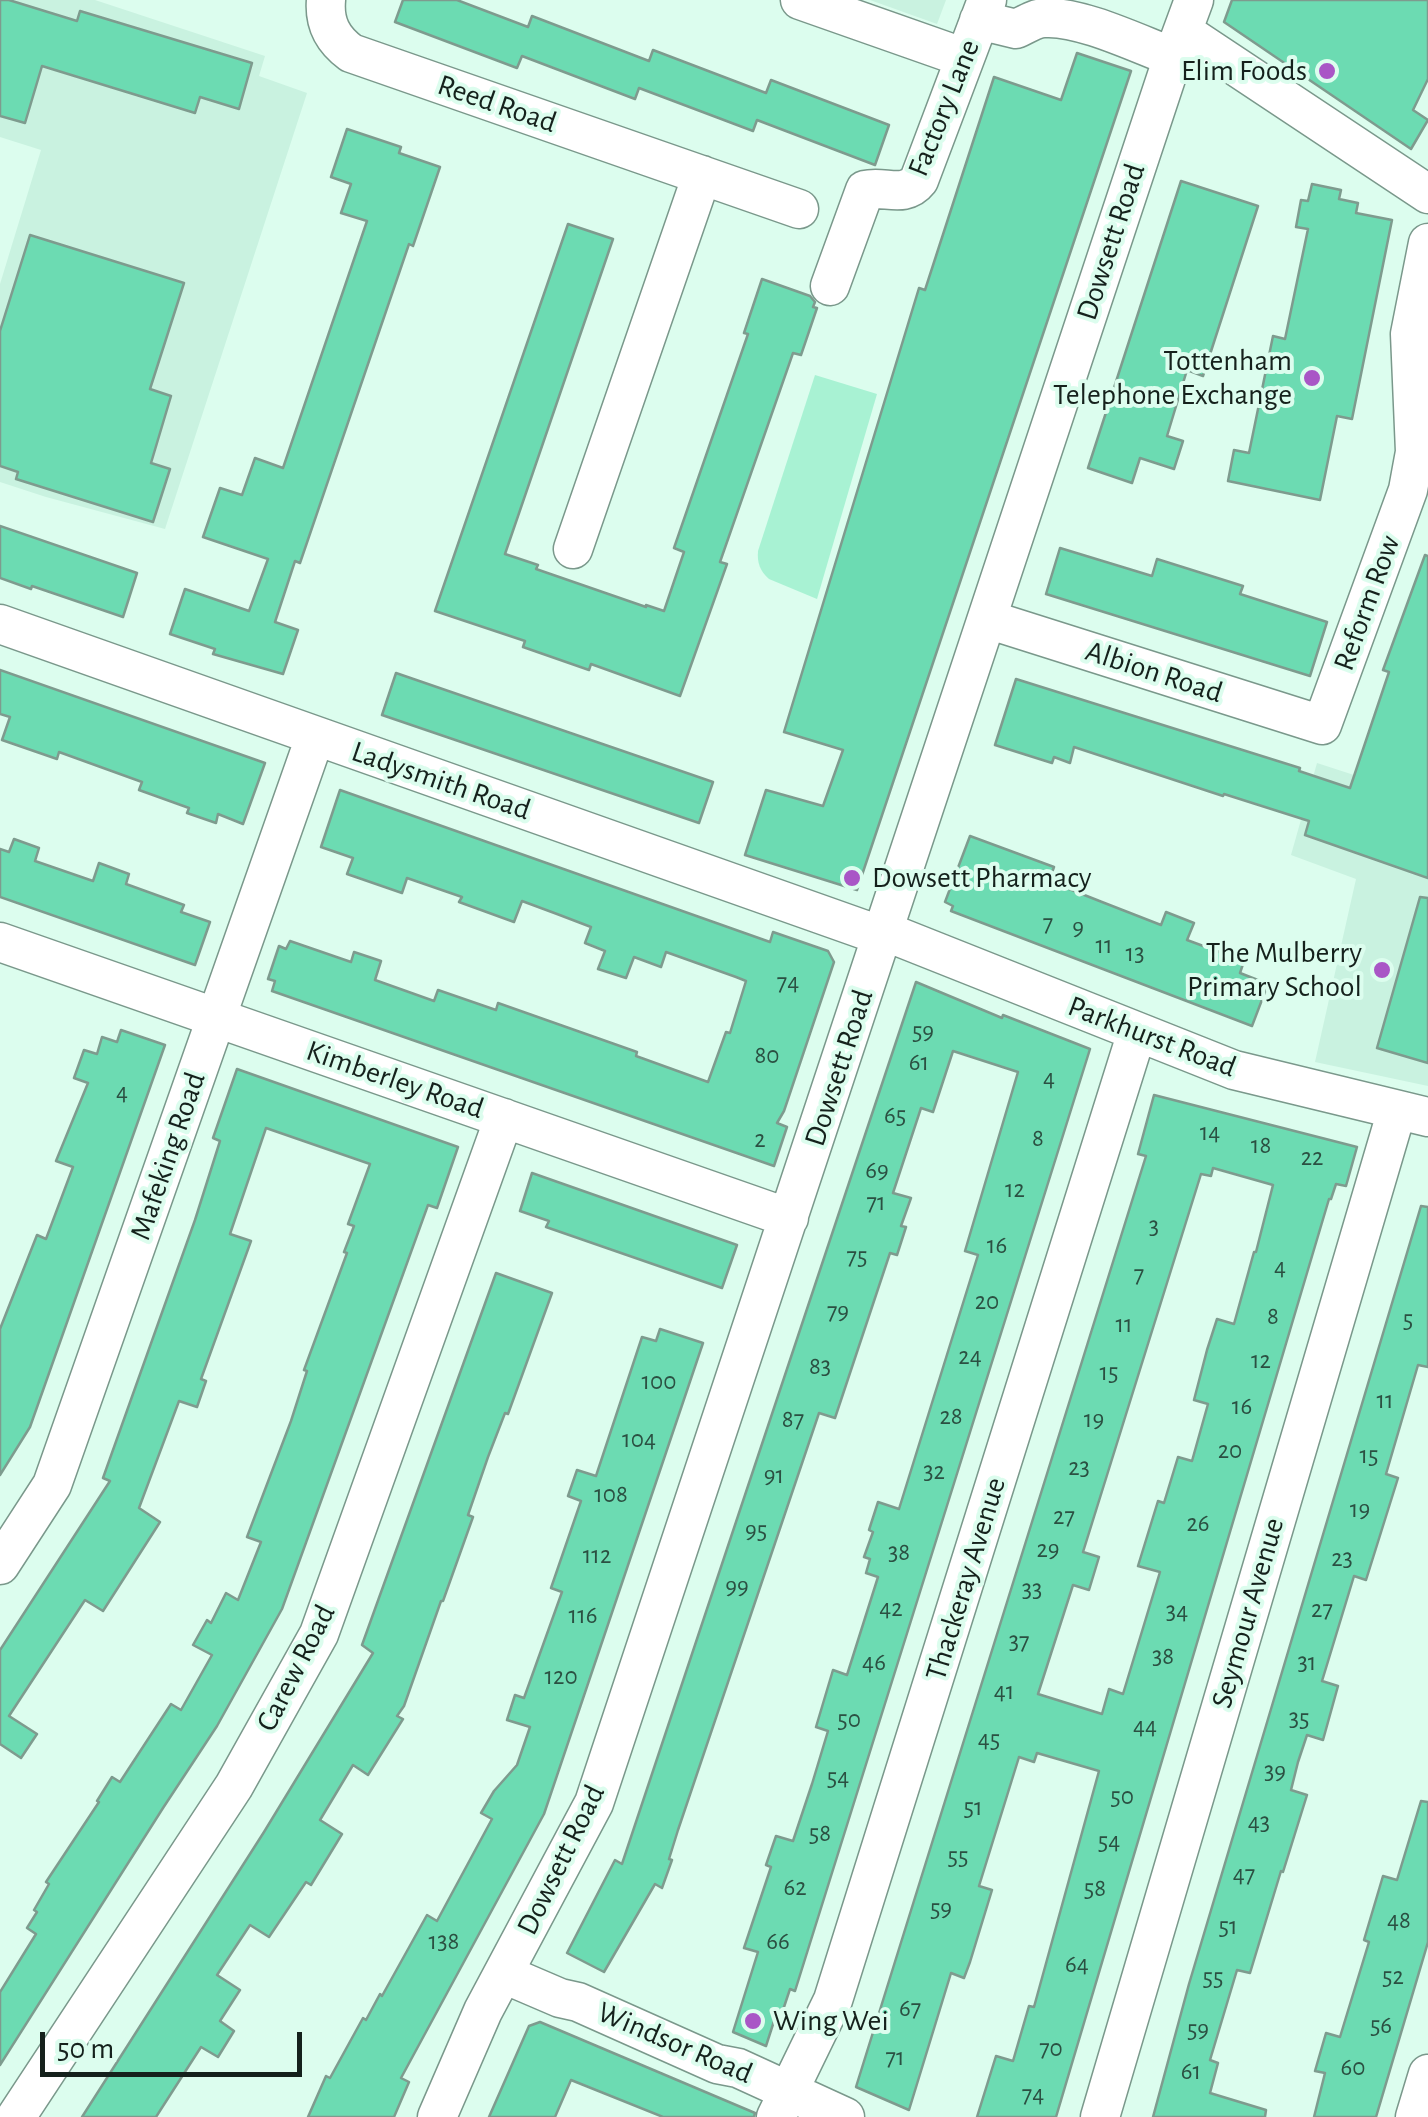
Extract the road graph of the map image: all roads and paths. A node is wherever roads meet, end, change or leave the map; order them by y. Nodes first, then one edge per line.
1 (326, 0) edge
2 (800, 0) edge
3 (983, 10) edge
4 (1184, 29) edge
5 (965, 58) junction
6 (702, 176) junction
7 (1428, 194) edge
8 (799, 209) dead end
9 (1428, 243) edge
10 (830, 286) dead end
11 (573, 549) dead end
12 (986, 618) junction
13 (0, 624) edge
14 (1322, 724) joint
15 (316, 737) junction
16 (883, 934) junction
17 (0, 942) edge
18 (217, 1018) junction
19 (1137, 1032) junction
20 (1412, 1114) edge
21 (504, 1118) junction
22 (789, 1218) junction
23 (0, 1565) edge
24 (504, 1974) junction
25 (1428, 2074) edge
26 (781, 2104) edge
27 (16, 2117) edge
28 (437, 2117) edge
29 (845, 2117) edge
30 (1100, 2117) edge
31 (1415, 2117) edge

1 - 6 street, Reed Road
2 - 5 street
3 - 4 street
3 - 5 street, Factory Lane
4 - 7 street
4 - 12 street, Dowsett Road
5 - 10 street, Factory Lane
6 - 8 street, Reed Road
6 - 11 street
9 - 14 street, Reform Row
12 - 14 street, Albion Road
12 - 16 street, Dowsett Road
13 - 15 street, Ladysmith Road
15 - 16 street, Ladysmith Road
15 - 18 street, Mafeking Road
16 - 19 street, Parkhurst Road
16 - 22 street, Dowsett Road
17 - 18 street, Kimberley Road
18 - 21 street, Kimberley Road
18 - 23 street, Mafeking Road
19 - 20 street, Parkhurst Road
19 - 26 street, Thackeray Avenue
20 - 30 street, Seymour Avenue
21 - 22 street, Kimberley Road
21 - 27 street, Carew Road
22 - 24 street, Dowsett Road
24 - 26 street, Windsor Road
24 - 28 street, Dowsett Road
25 - 31 street
26 - 29 street, Windsor Road

